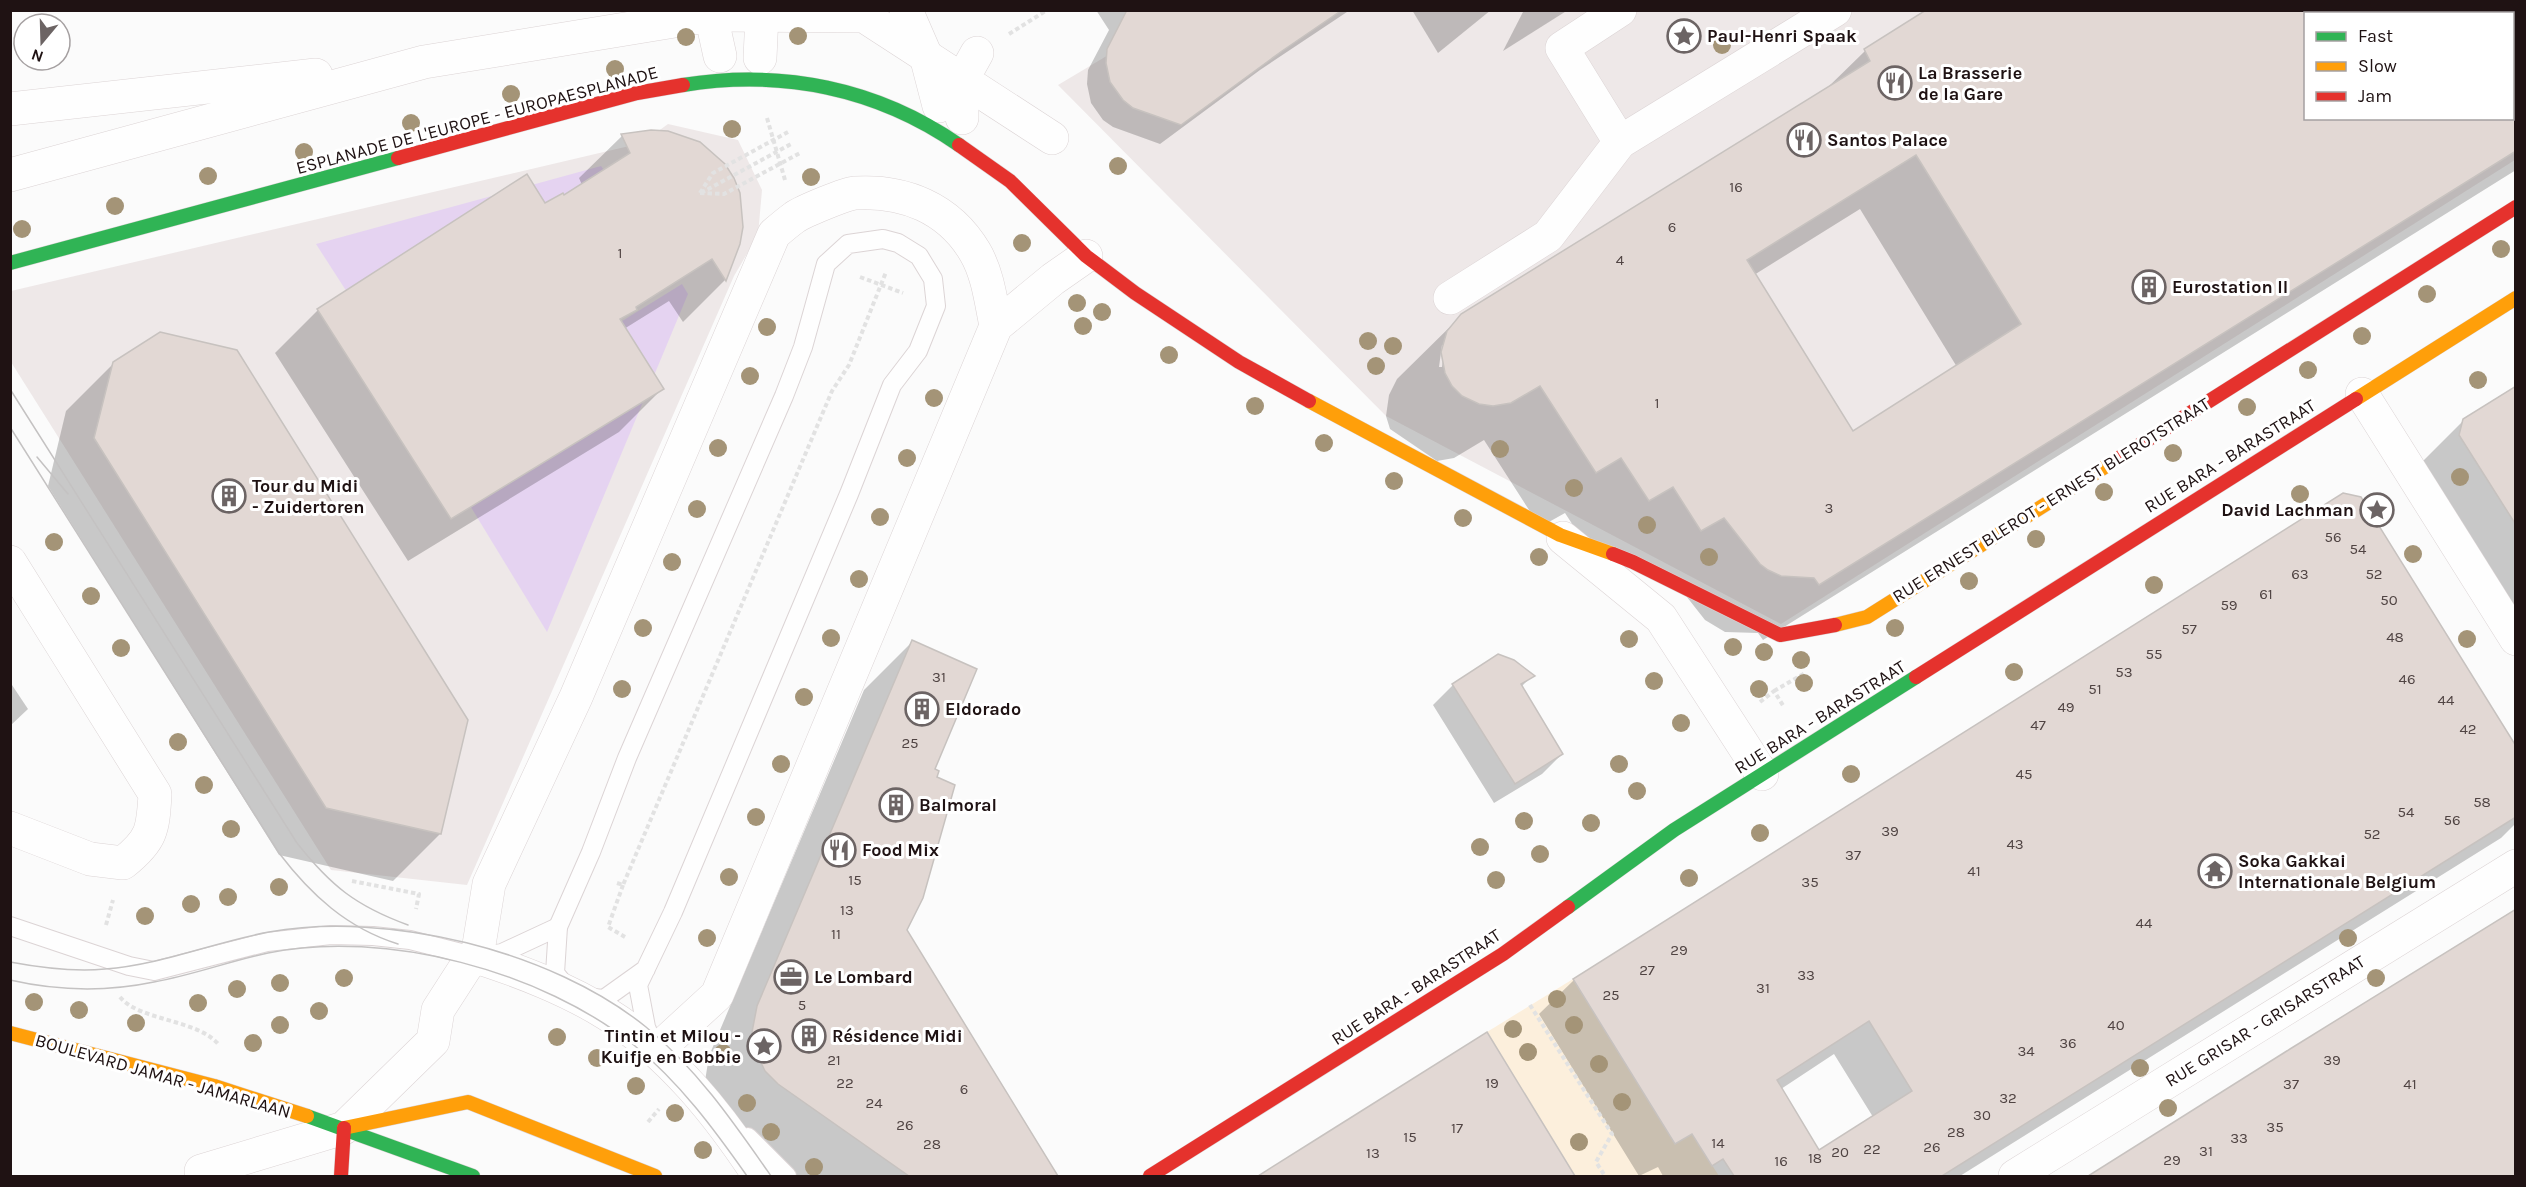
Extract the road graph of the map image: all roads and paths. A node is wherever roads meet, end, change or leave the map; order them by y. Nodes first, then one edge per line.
1 (906, 10) edge
2 (1620, 10) edge
3 (1835, 10) edge
4 (763, 13) edge
5 (711, 15) junction
6 (720, 56) dead end
7 (926, 56) junction
8 (424, 62) junction
9 (970, 66) junction
10 (760, 68) junction
11 (10, 109) edge
12 (788, 132) dead end
13 (1052, 138) dead end
14 (1620, 142) junction
15 (791, 144) dead end
16 (800, 153) dead end
17 (10, 175) edge
18 (700, 193) junction
19 (2516, 207) edge
20 (796, 216) junction
21 (1086, 256) junction
22 (10, 263) edge
23 (888, 266) dead end
24 (850, 273) dead end
25 (880, 285) junction
26 (909, 296) dead end
27 (2516, 297) edge
28 (1450, 298) dead end
29 (996, 326) junction
30 (2362, 394) junction
31 (1560, 535) junction
32 (10, 562) edge
33 (2516, 639) edge
34 (1757, 705) dead end
35 (1784, 707) dead end
36 (1762, 774) junction
37 (10, 828) edge
38 (2516, 866) edge
39 (352, 881) dead end
40 (617, 883) dead end
41 (623, 885) junction
42 (416, 915) dead end
43 (10, 926) edge
44 (558, 927) junction
45 (626, 937) dead end
46 (477, 957) junction
47 (646, 969) junction
48 (573, 996) junction
49 (1530, 1005) dead end
50 (10, 1033) edge
51 (656, 1051) junction
52 (344, 1128) junction
53 (201, 1171) dead end
54 (341, 1176) edge
55 (473, 1176) edge
56 (655, 1176) edge
57 (759, 1176) edge
58 (787, 1176) edge
59 (1150, 1176) edge
60 (1605, 1176) edge
61 (2015, 1176) edge

1 - 7 street
2 - 14 street
3 - 14 street
4 - 5 street
4 - 7 street
4 - 10 street
5 - 6 street
5 - 8 street
7 - 9 street
7 - 9 street
8 - 11 street
8 - 17 street
9 - 13 street
10 - 20 path
10 - 21 street, ESPLANADE DE L'EUROPE - EUROPAESPLANADE
10 - 22 street, ESPLANADE DE L'EUROPE - EUROPAESPLANADE
12 - 18 path
14 - 28 street
15 - 18 path
16 - 18 path
19 - 31 street, RUE ERNEST BLEROT - ERNEST BLEROTSTRAAT
20 - 29 street
20 - 46 street
21 - 29 street
21 - 31 street, RUE ERNEST BLEROT - ERNEST BLEROTSTRAAT
23 - 25 path
24 - 25 path
25 - 26 path
25 - 41 path
27 - 30 street, RUE BARA - BARASTRAAT
29 - 51 street
30 - 33 street
30 - 36 street, RUE BARA - BARASTRAAT
31 - 36 street, RUE ERNEST BLEROT - ERNEST BLEROTSTRAAT
32 - 37 street
34 - 35 path
36 - 59 street, RUE BARA - BARASTRAAT
38 - 61 street, RUE GRISAR - GRISARSTRAAT
39 - 42 path
40 - 41 path
41 - 45 path
43 - 46 lane
44 - 46 lane
44 - 47 lane
44 - 48 lane
46 - 48 street
46 - 52 street
47 - 48 lane
47 - 51 lane
48 - 51 street
49 - 60 path
50 - 52 street, BOULEVARD JAMAR - JAMARLAAN
51 - 57 street
51 - 58 lane
52 - 53 street, BOULEVARD JAMAR - JAMARLAAN
52 - 54 street
52 - 55 street
52 - 56 street

